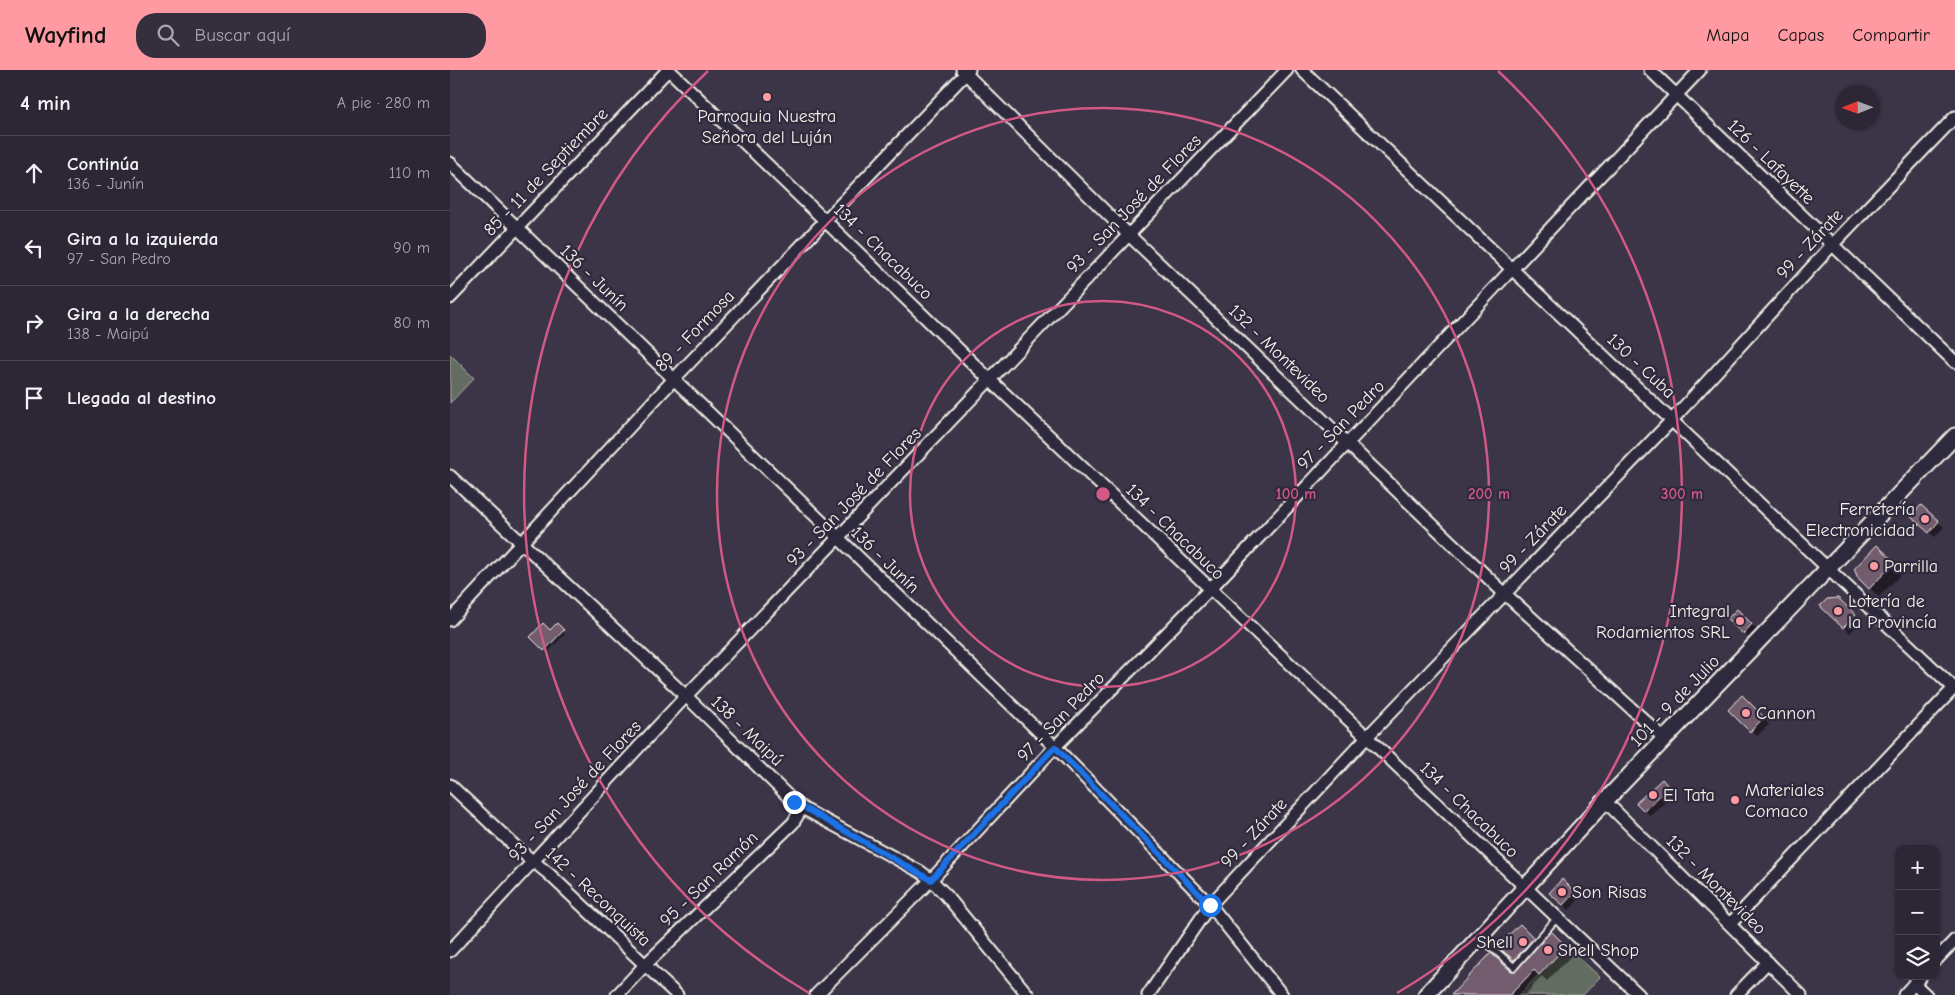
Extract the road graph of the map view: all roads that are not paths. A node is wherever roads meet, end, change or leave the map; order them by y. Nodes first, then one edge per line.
1 (668, 70) edge
2 (1287, 70) edge
3 (1302, 70) edge
4 (1650, 70) edge
5 (1700, 70) edge
6 (966, 71) edge
7 (1676, 95) junction
8 (1955, 117) edge
9 (450, 163) edge
10 (826, 220) junction
11 (518, 228) junction
12 (1129, 235) junction
13 (1833, 244) junction
14 (1513, 270) junction
15 (450, 298) edge
16 (1955, 362) edge
17 (674, 379) junction
18 (989, 379) junction
19 (1672, 420) junction
20 (1955, 436) edge
21 (1348, 444) junction
22 (450, 476) edge
23 (838, 539) junction
24 (521, 543) junction
25 (1828, 568) junction
26 (1210, 589) junction
27 (1504, 593) junction
28 (450, 620) edge
29 (1955, 688) edge
30 (686, 696) junction
31 (1367, 736) junction
32 (1665, 739) junction
33 (1055, 747) junction
34 (450, 785) edge
35 (1605, 801) junction
36 (802, 808) junction
37 (534, 862) junction
38 (931, 880) junction
39 (1525, 889) junction
40 (1210, 905) junction
41 (1557, 918) junction
42 (1730, 924) junction
43 (1480, 936) junction
44 (1955, 940) edge
45 (450, 952) edge
46 (1940, 956) edge
47 (1768, 962) junction
48 (645, 965) junction
49 (1918, 980) edge
50 (617, 995) edge
51 (677, 995) edge
52 (816, 995) edge
53 (1028, 995) edge
54 (1148, 995) edge
55 (1282, 995) edge
56 (1426, 995) edge
57 (1639, 995) edge
58 (1736, 995) edge
59 (1801, 995) edge
60 (1904, 995) edge
61 (1926, 995) edge

1 - 10 street, 134 - Chacabuco
1 - 11 street, 85 - 11 de Septiembre
2 - 12 street, 93 - San José de Flores
3 - 14 street, 130 - Cuba
4 - 7 street, 126 - Lafayette
5 - 7 street, 97 - San Pedro
6 - 10 street, 89 - Formosa
6 - 12 street, 132 - Montevideo
7 - 13 street, 126 - Lafayette
7 - 14 street, 97 - San Pedro
8 - 13 street, 99 - Zárate
9 - 11 street, 136 - Junín
10 - 17 street, 89 - Formosa
10 - 18 street, 134 - Chacabuco
11 - 15 street, 85 - 11 de Septiembre
11 - 17 street, 136 - Junín
12 - 18 street, 93 - San José de Flores
12 - 21 street, 132 - Montevideo
13 - 16 street, 126 - Lafayette
13 - 19 street, 99 - Zárate
14 - 19 street, 130 - Cuba
14 - 21 street, 97 - San Pedro
17 - 23 street, 136 - Junín
17 - 24 street, 89 - Formosa
18 - 23 street, 93 - San José de Flores
18 - 26 street, 134 - Chacabuco
19 - 25 street, 130 - Cuba
19 - 27 street, 99 - Zárate
20 - 25 street, 101 - 9 de Julio
21 - 26 street, 97 - San Pedro
21 - 27 street, 132 - Montevideo
22 - 24 street, 138 - Maipú
23 - 30 street, 93 - San José de Flores
23 - 33 street, 136 - Junín
24 - 28 street, 89 - Formosa
24 - 30 street, 138 - Maipú
25 - 29 street, 130 - Cuba
25 - 32 street, 101 - 9 de Julio
26 - 31 street, 134 - Chacabuco
26 - 33 street, 97 - San Pedro
27 - 31 street, 99 - Zárate
27 - 32 street, 132 - Montevideo
29 - 42 street
30 - 36 street, 138 - Maipú
30 - 37 street, 93 - San José de Flores
31 - 39 street, 134 - Chacabuco
31 - 40 street, 99 - Zárate
32 - 35 street, 101 - 9 de Julio
33 - 38 street, 97 - San Pedro
33 - 40 street, 136 - Junín
34 - 37 street, 142 - Reconquista
35 - 39 street, 101 - 9 de Julio
35 - 42 street, 132 - Montevideo
36 - 38 street, 138 - Maipú
36 - 48 street, 95 - San Ramón
37 - 45 street, 93 - San José de Flores
37 - 48 street, 142 - Reconquista
38 - 52 street, 97 - San Pedro
38 - 53 street, 138 - Maipú
39 - 41 street, 134 - Chacabuco
39 - 43 street, 101 - 9 de Julio
40 - 54 street, 99 - Zárate
40 - 55 street, 136 - Junín
41 - 43 lane
41 - 57 street, 134 - Chacabuco
42 - 47 street, 132 - Montevideo
43 - 56 street, 101 - 9 de Julio
44 - 46 street
47 - 58 street
47 - 59 street, 132 - Montevideo
48 - 50 street, 95 - San Ramón
48 - 51 street, 142 - Reconquista
49 - 60 street
49 - 61 street

